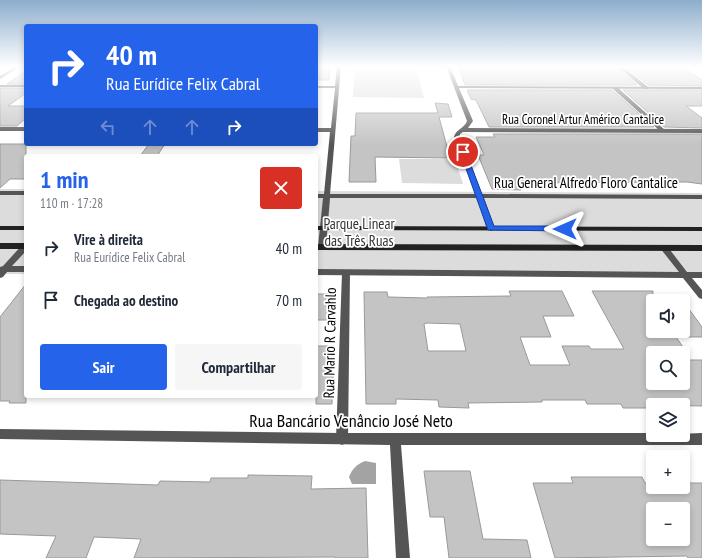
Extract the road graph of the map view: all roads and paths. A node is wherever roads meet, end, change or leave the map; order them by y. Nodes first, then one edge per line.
1 (336, 92) edge
2 (458, 92) edge
3 (619, 92) edge
4 (0, 129) edge
5 (24, 129) edge
6 (318, 130) edge
7 (332, 130) junction
8 (463, 130) junction
9 (663, 131) junction
10 (701, 132) edge
11 (0, 193) edge
12 (24, 193) edge
13 (318, 196) edge
14 (326, 196) junction
15 (480, 197) junction
16 (702, 197) edge
17 (0, 228) edge
18 (24, 228) edge
19 (318, 228) edge
20 (324, 228) junction
21 (491, 229) junction
22 (702, 229) edge
23 (0, 246) edge
24 (24, 246) edge
25 (319, 247) edge
26 (24, 248) edge
27 (664, 248) junction
28 (702, 248) edge
29 (24, 269) edge
30 (2, 271) edge
31 (318, 272) edge
32 (346, 273) junction
33 (686, 275) junction
34 (702, 275) edge
35 (702, 296) edge
36 (0, 434) edge
37 (395, 438) junction
38 (342, 439) junction
39 (702, 439) edge
40 (403, 558) edge

1 - 7 street
2 - 8 street
3 - 9 street
4 - 5 street
6 - 7 street
7 - 14 street
8 - 9 street, Rua Coronel Artur Américo Cantalice
8 - 15 street
9 - 10 street, Rua Coronel Artur Américo Cantalice
11 - 12 street
13 - 14 street, Rua General Alfredo Floro Cantalice
14 - 15 street, Rua General Alfredo Floro Cantalice
14 - 20 street
15 - 16 street, Rua General Alfredo Floro Cantalice
15 - 21 street
17 - 18 main road
19 - 20 main road
20 - 21 main road
20 - 25 street
21 - 22 main road
23 - 24 main road
25 - 27 main road
26 - 30 street
27 - 28 main road
27 - 33 street
29 - 30 street
31 - 32 street
32 - 33 street
32 - 38 street, Rua Mario R Carvahlo
33 - 34 street
33 - 35 street
36 - 38 street, Rua Bancário Venâncio José Neto
37 - 38 street, Rua Bancário Venâncio José Neto
37 - 39 street, Rua Bancário Venâncio José Neto
37 - 40 street

